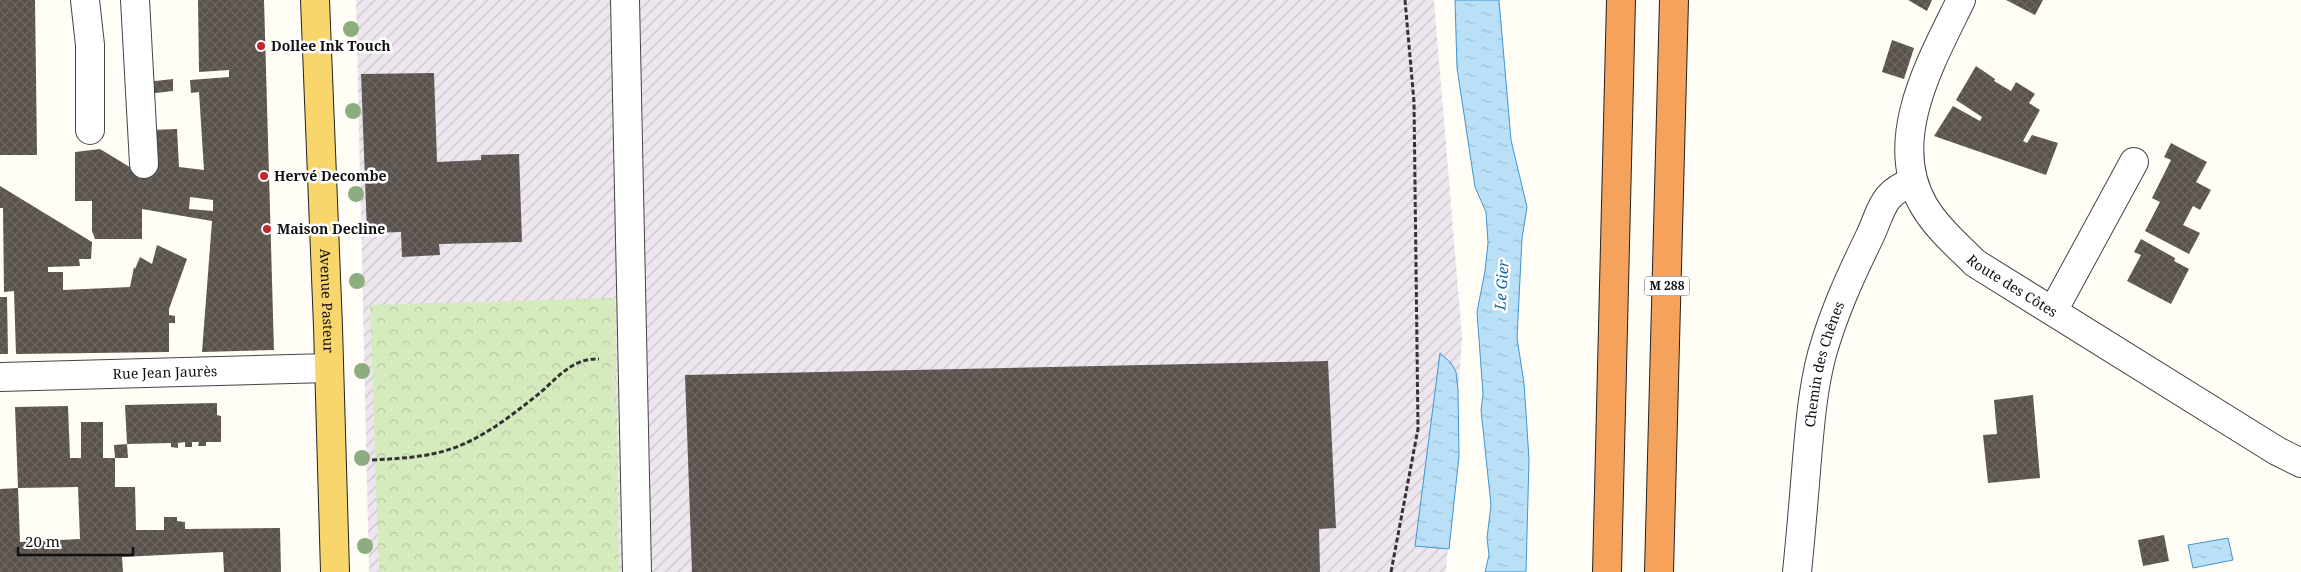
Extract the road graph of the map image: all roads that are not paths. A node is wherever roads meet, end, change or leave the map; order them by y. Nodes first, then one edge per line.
1 (85, 0) edge
2 (135, 0) edge
3 (315, 0) edge
4 (625, 0) edge
5 (1621, 0) edge
6 (1674, 0) edge
7 (1961, 0) edge
8 (90, 130) dead end
9 (2134, 162) dead end
10 (144, 164) dead end
11 (1913, 182) junction
12 (2052, 310) junction
13 (329, 368) junction
14 (0, 377) edge
15 (2301, 463) edge
16 (335, 572) edge
17 (637, 572) edge
18 (1607, 572) edge
19 (1659, 572) edge
20 (1798, 572) edge

1 - 8 street
2 - 10 street
3 - 13 main road, Avenue Pasteur
4 - 17 street
5 - 18 highway
6 - 19 highway, M 288
7 - 11 street, Route des Côtes
9 - 12 street
11 - 12 street, Route des Côtes
11 - 20 street, Chemin des Chênes
12 - 15 street, Route des Côtes
13 - 14 street, Rue Jean Jaurès
13 - 16 main road, Avenue Pasteur

